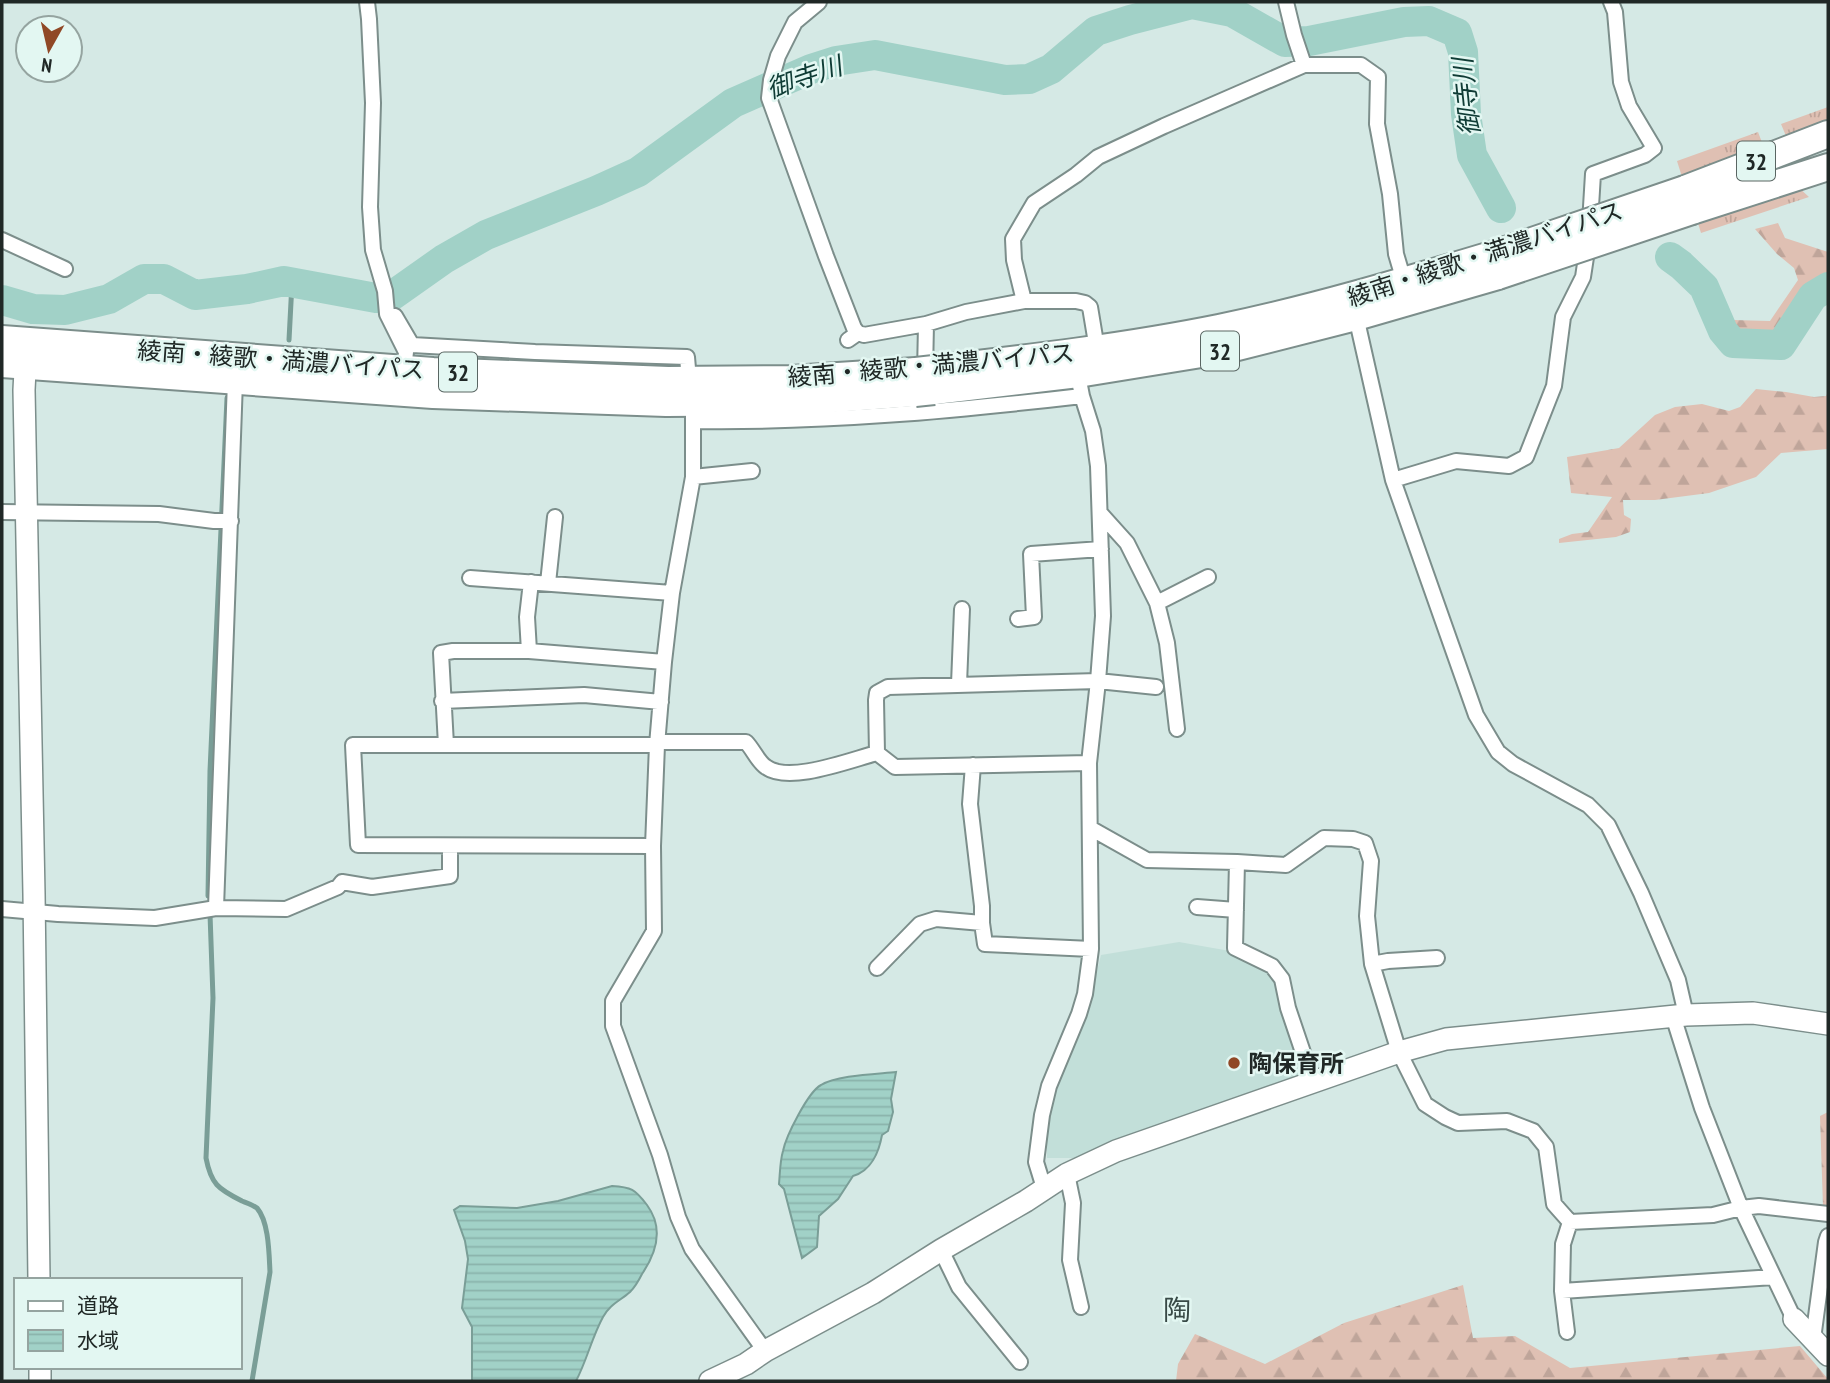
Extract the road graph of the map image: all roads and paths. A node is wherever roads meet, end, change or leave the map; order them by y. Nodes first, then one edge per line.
1 (367, 2) edge
2 (819, 2) edge
3 (1289, 2) edge
4 (1611, 2) edge
5 (1304, 65) junction
6 (1828, 134) edge
7 (1828, 167) edge
8 (1688, 200) junction
9 (2, 240) edge
10 (1494, 265) junction
11 (65, 269) dead end
12 (1404, 281) junction
13 (1024, 301) junction
14 (386, 303) junction
15 (1354, 307) junction
16 (926, 324) junction
17 (14, 353) edge
18 (1083, 367) junction
19 (404, 369) junction
20 (235, 380) junction
21 (925, 387) junction
22 (692, 401) junction
23 (752, 471) dead end
24 (693, 477) junction
25 (1393, 480) junction
26 (2, 512) edge
27 (26, 513) junction
28 (1100, 513) junction
29 (555, 517) dead end
30 (225, 521) junction
31 (1101, 549) junction
32 (1208, 577) dead end
33 (470, 578) dead end
34 (531, 582) junction
35 (548, 583) junction
36 (672, 593) junction
37 (1157, 603) junction
38 (961, 609) dead end
39 (1018, 619) dead end
40 (529, 651) junction
41 (664, 662) junction
42 (1098, 681) junction
43 (959, 684) junction
44 (1156, 687) dead end
45 (442, 701) junction
46 (661, 702) junction
47 (1177, 729) dead end
48 (657, 743) junction
49 (446, 745) junction
50 (877, 753) junction
51 (1089, 763) junction
52 (973, 765) junction
53 (1090, 828) junction
54 (450, 846) junction
55 (653, 846) junction
56 (1237, 862) junction
57 (1197, 907) dead end
58 (216, 908) junction
59 (2, 909) edge
60 (1236, 909) junction
61 (34, 911) junction
62 (982, 923) junction
63 (1091, 949) junction
64 (1437, 958) dead end
65 (1372, 964) junction
66 (877, 968) dead end
67 (1680, 1016) junction
68 (1828, 1024) edge
69 (1399, 1052) junction
70 (1313, 1082) junction
71 (1068, 1174) junction
72 (1044, 1188) junction
73 (1741, 1208) junction
74 (1828, 1214) edge
75 (1570, 1222) junction
76 (1827, 1239) edge
77 (940, 1250) junction
78 (1774, 1277) junction
79 (39, 1278) edge
80 (1562, 1291) junction
81 (1081, 1307) dead end
82 (1794, 1318) joint
83 (1567, 1332) dead end
84 (1813, 1339) junction
85 (765, 1350) junction
86 (1828, 1356) edge
87 (1020, 1362) dead end
88 (710, 1381) edge

1 - 14 street
2 - 16 street
3 - 5 street
4 - 25 street
5 - 12 street
5 - 13 street
6 - 8 highway, 綾南・綾歌・満濃バイパス / 32
7 - 8 highway, 綾南・綾歌・満濃バイパス / 32
8 - 10 highway, 綾南・綾歌・満濃バイパス / 32, bridge
9 - 11 street
10 - 12 highway, 綾南・綾歌・満濃バイパス / 32
10 - 15 highway, 綾南・綾歌・満濃バイパス / 32
12 - 15 highway, 綾南・綾歌・満濃バイパス / 32
13 - 16 street
13 - 18 street
14 - 19 street
14 - 22 street
15 - 18 highway, 綾南・綾歌・満濃バイパス / 32
15 - 25 street
16 - 21 street
17 - 19 highway, 綾南・綾歌・満濃バイパス / 32
17 - 20 highway, 綾南・綾歌・満濃バイパス / 32
17 - 27 street
18 - 21 highway, 綾南・綾歌・満濃バイパス / 32
18 - 21 street
18 - 28 street
19 - 22 highway, 綾南・綾歌・満濃バイパス / 32
20 - 22 highway, 綾南・綾歌・満濃バイパス / 32
20 - 30 street
21 - 22 highway, 綾南・綾歌・満濃バイパス / 32
21 - 22 street
22 - 24 street
23 - 24 street
24 - 36 street
25 - 67 street
26 - 27 street
27 - 30 street
27 - 61 street
28 - 31 street
28 - 37 street
29 - 35 street
30 - 58 street
31 - 39 street
31 - 42 street
32 - 37 street
33 - 34 street
34 - 35 street
34 - 40 street
35 - 36 street
36 - 41 street
37 - 47 street
38 - 43 street
40 - 41 street
40 - 45 street
41 - 46 street
42 - 43 street
42 - 44 street
42 - 51 street
43 - 50 street
45 - 46 street
45 - 49 street
46 - 48 street
48 - 49 street
48 - 50 street
48 - 55 street
49 - 54 street
50 - 52 street
51 - 52 street
51 - 53 street
52 - 62 street
53 - 56 street
53 - 63 street
54 - 55 street
54 - 58 street
55 - 85 street
56 - 60 street
56 - 65 street
57 - 60 street
58 - 61 street
59 - 61 street
60 - 70 street
61 - 79 street
62 - 63 street
62 - 66 street
63 - 72 street
64 - 65 street
65 - 69 street
67 - 68 street
67 - 69 street
67 - 73 street
69 - 70 street
69 - 75 street
70 - 71 street
71 - 72 street
71 - 81 street
72 - 77 street
73 - 74 street
73 - 75 street
73 - 78 street
74 - 76 street
75 - 80 street
76 - 84 street
77 - 85 street
77 - 87 street
78 - 80 street
78 - 82 street
80 - 83 street
82 - 84 street
84 - 86 street
85 - 88 street

